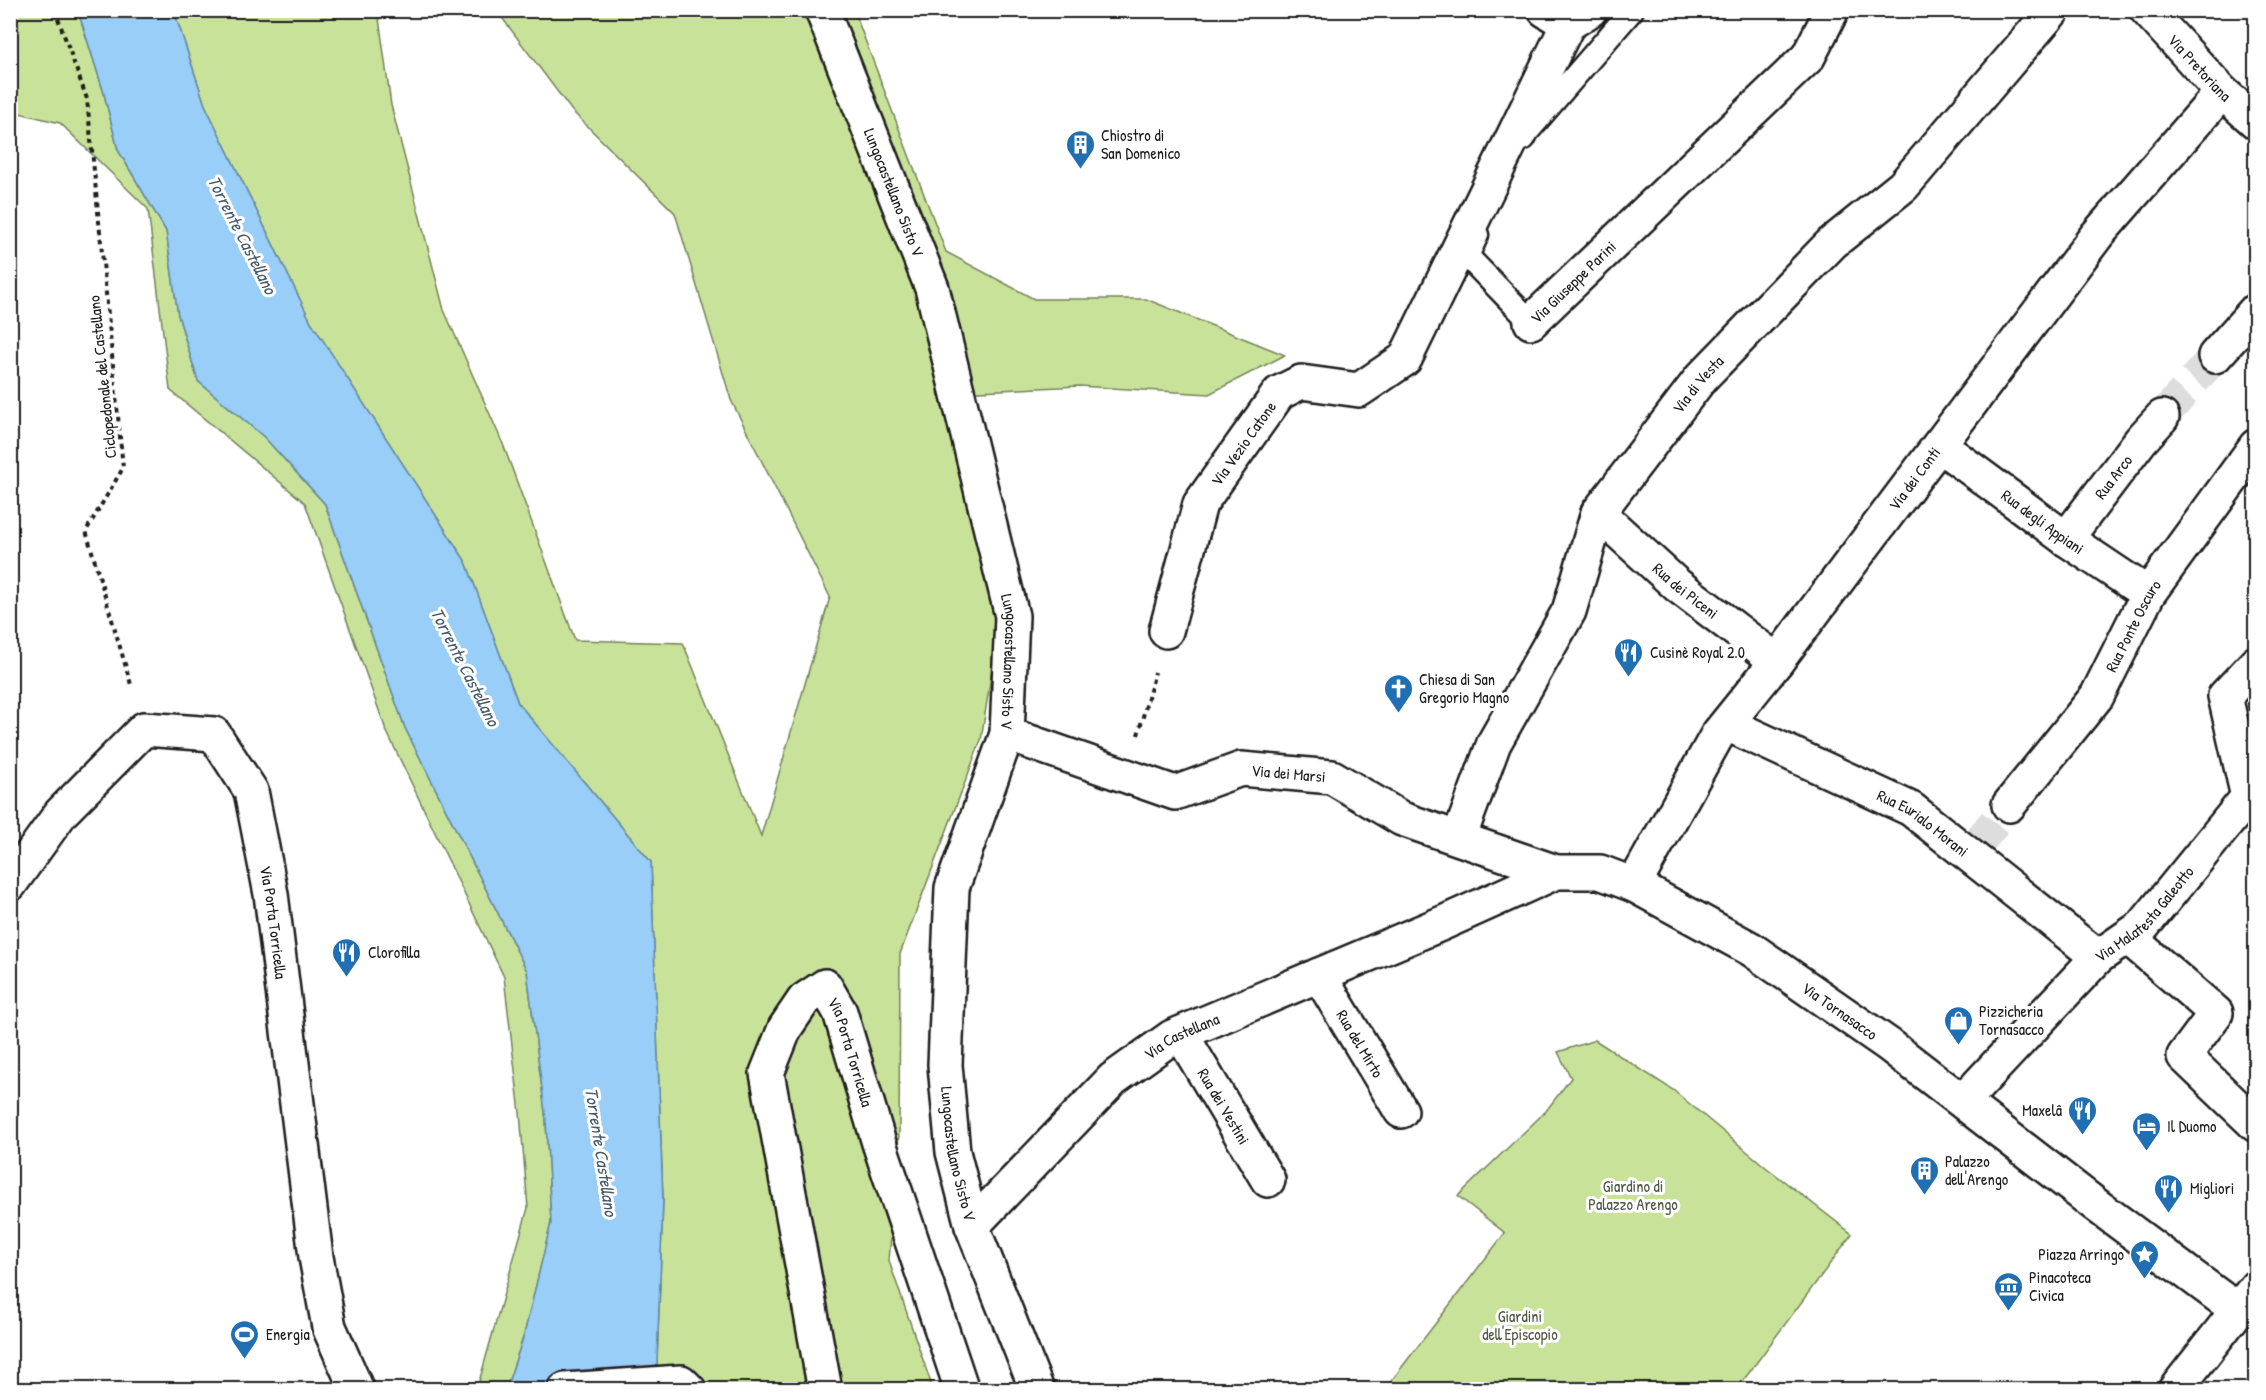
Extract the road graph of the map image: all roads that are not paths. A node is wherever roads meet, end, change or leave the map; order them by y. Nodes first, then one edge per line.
1 (822, 10) edge
2 (1632, 10) edge
3 (1832, 10) edge
4 (2053, 10) edge
5 (2147, 10) edge
6 (1568, 15) edge
7 (2222, 92) junction
8 (2256, 122) edge
9 (2256, 310) edge
10 (1531, 322) joint
11 (2215, 356) tunnel mouth
12 (2162, 417) tunnel mouth
13 (1939, 445) junction
14 (2256, 446) edge
15 (1598, 513) junction
16 (2066, 539) junction
17 (2148, 594) junction
18 (1166, 632) road end
19 (1777, 661) junction
20 (2256, 663) edge
21 (1727, 724) junction
22 (1007, 734) junction
23 (2009, 805) tunnel mouth
24 (1460, 838) junction
25 (1556, 872) junction
26 (10, 884) edge
27 (1634, 885) junction
28 (2128, 937) junction
29 (2098, 957) junction
30 (1319, 975) junction
31 (1181, 1034) junction
32 (1962, 1101) junction
33 (1401, 1111) dead end
34 (2256, 1125) edge
35 (1268, 1180) dead end
36 (972, 1226) junction
37 (2246, 1298) edge
38 (685, 1386) edge
39 (356, 1389) edge
40 (565, 1389) edge
41 (825, 1389) edge
42 (962, 1389) edge
43 (1037, 1389) edge
44 (2175, 1389) edge

1 - 22 street, Lungocastellano Sisto V
2 - 10 lane, Via Giuseppe Parini
3 - 10 street, Via Giuseppe Parini
4 - 15 street, Via di Vesta
5 - 7 street, Via Pretoriana
6 - 18 street, Via Vezio Catone
7 - 8 street, Via Pretoriana
7 - 13 street, Via dei Conti
9 - 11 street
12 - 16 street, Rua Arco
13 - 16 street, Rua degli Appiani
13 - 19 street, Via dei Conti
14 - 17 street, Rua Ponte Oscuro
15 - 19 street, Rua dei Piceni
15 - 24 street, Via di Vesta
16 - 17 street, Rua degli Appiani
17 - 23 street, Rua Ponte Oscuro
19 - 21 street, Via dei Conti
20 - 28 street, Via Malatesta Galeotto
21 - 27 street, Via dei Conti
21 - 29 street, Rua Eurialo Morani
22 - 24 street, Via dei Marsi
22 - 36 street, Lungocastellano Sisto V
24 - 25 street, Via dei Marsi
25 - 27 street, Via Tornasacco
25 - 30 street, Via Castellana
26 - 39 street, Via Porta Torricella
27 - 32 street, Via Tornasacco
28 - 29 street, Via Malatesta Galeotto
28 - 34 street
29 - 32 street, Via Malatesta Galeotto
30 - 31 street, Via Castellana
30 - 33 street, Rua del Mirto
31 - 35 street, Rua dei Vestini
31 - 36 street, Via Castellana
32 - 37 street, Via Tornasacco
36 - 43 street, Lungocastellano Sisto V
37 - 44 street
38 - 40 street
41 - 42 street, Via Porta Torricella

